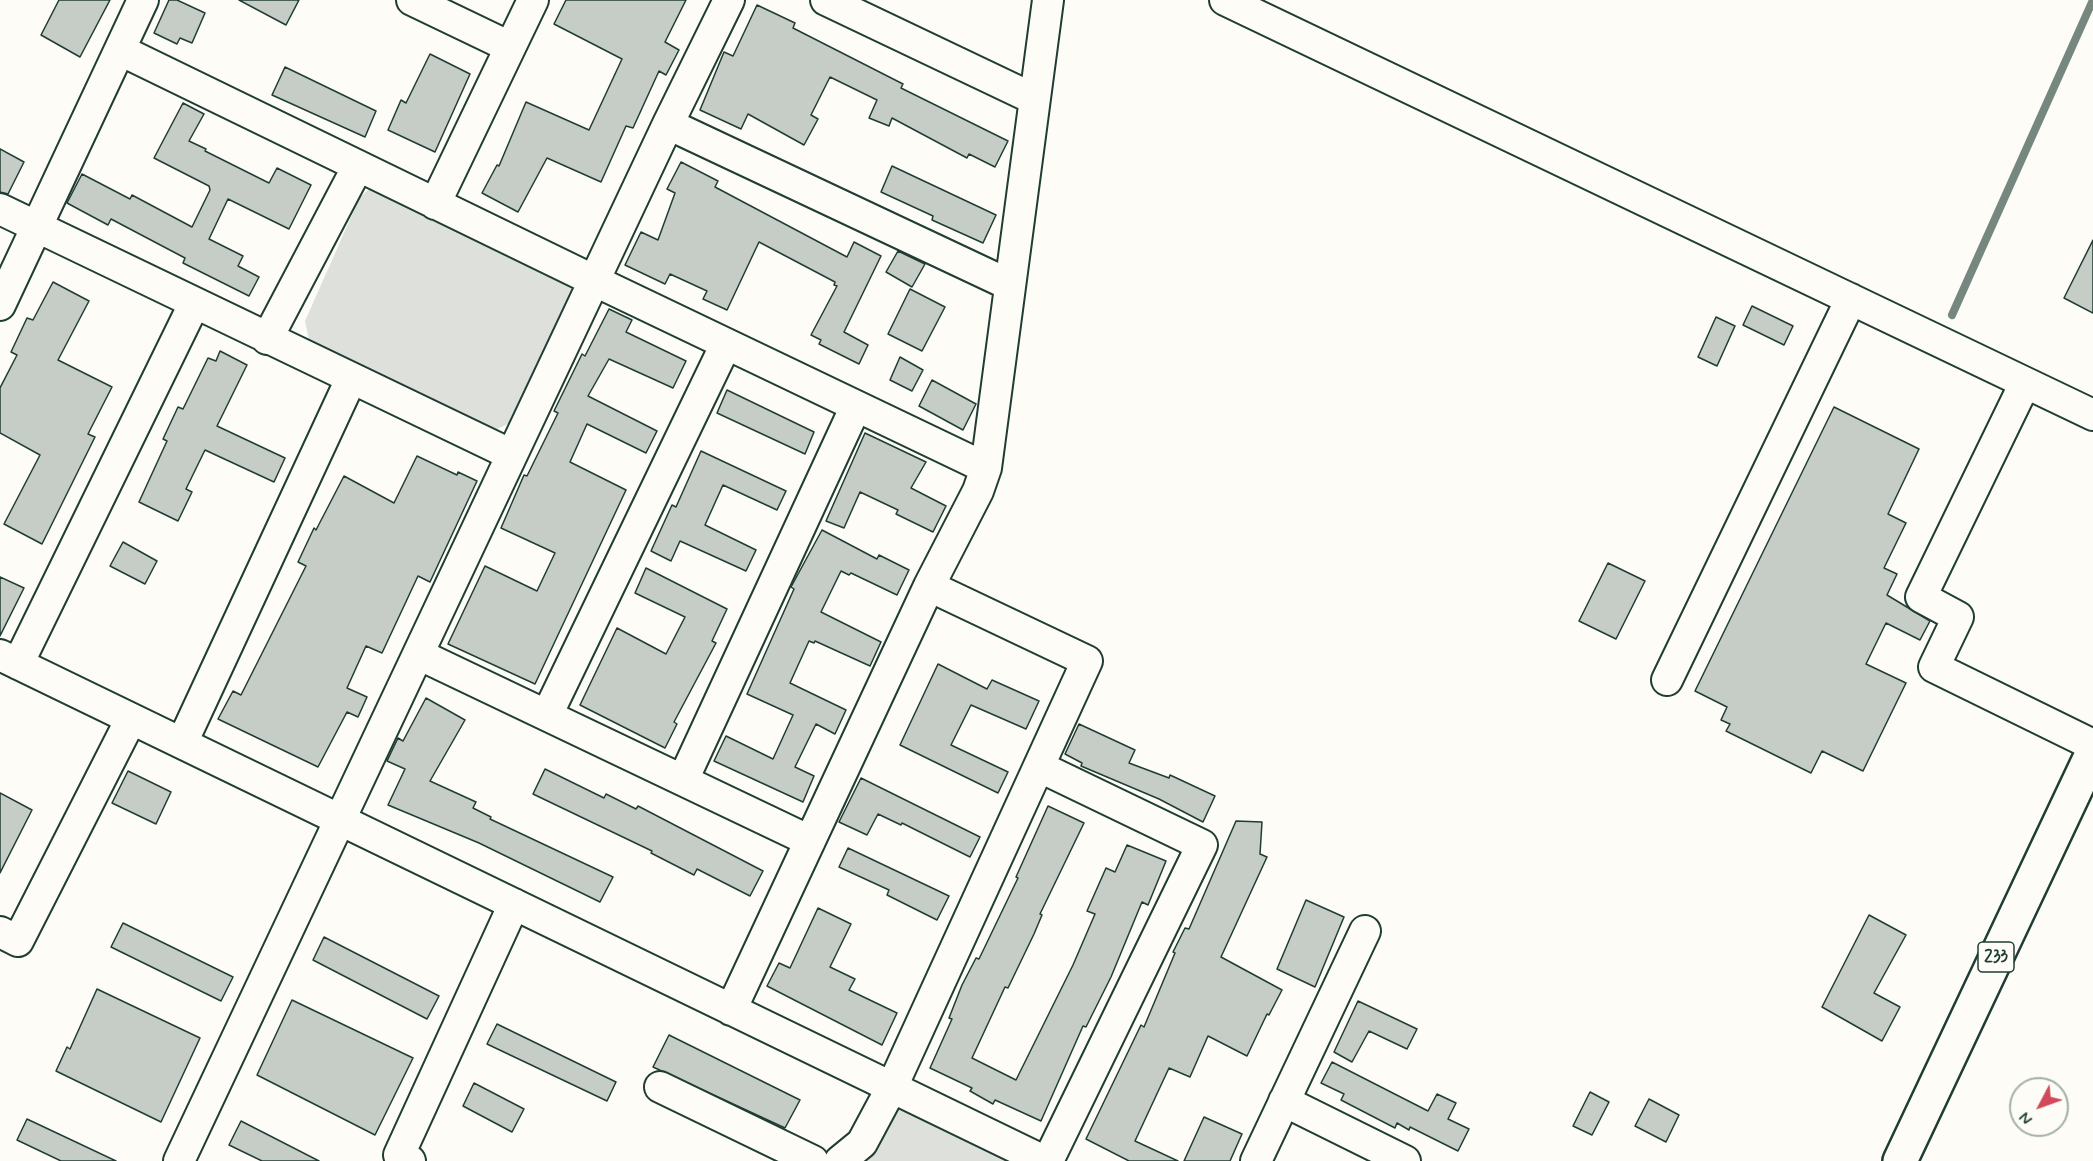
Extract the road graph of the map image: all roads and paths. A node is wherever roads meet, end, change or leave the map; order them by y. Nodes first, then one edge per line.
1 (143, 0) edge
2 (412, 0) edge
3 (533, 0) edge
4 (729, 0) edge
5 (826, 0) edge
6 (1048, 0) edge
7 (1225, 0) edge
8 (510, 47) junction
9 (120, 50) junction
10 (1034, 99) junction
11 (668, 124) junction
12 (358, 166) junction
13 (435, 204) junction
14 (0, 209) edge
15 (36, 227) junction
16 (595, 281) junction
17 (1010, 285) junction
18 (1851, 299) junction
19 (194, 304) junction
20 (0, 305) edge
21 (267, 339) junction
22 (726, 344) junction
23 (351, 379) junction
24 (2025, 382) junction
25 (856, 406) junction
26 (2093, 415) edge
27 (512, 455) junction
28 (986, 468) junction
29 (929, 586) junction
30 (418, 654) junction
31 (9, 660) edge
32 (1667, 680) dead end
33 (547, 715) junction
34 (131, 719) junction
35 (182, 743) junction
36 (2093, 745) edge
37 (2093, 752) edge
38 (1040, 767) junction
39 (683, 780) junction
40 (340, 820) junction
41 (810, 841) junction
42 (514, 904) junction
43 (1365, 931) dead end
44 (0, 932) edge
45 (731, 1010) junction
46 (660, 1087) dead end
47 (892, 1088) junction
48 (1284, 1101) junction
49 (179, 1161) edge
50 (410, 1161) edge
51 (813, 1161) edge
52 (840, 1161) edge
53 (1044, 1161) edge
54 (1048, 1161) edge
55 (1256, 1161) edge
56 (1405, 1161) edge
57 (1900, 1161) edge

1 - 9 street
2 - 8 street
3 - 8 street
4 - 11 street
5 - 10 street
6 - 10 street
7 - 18 street
8 - 13 street
9 - 12 street
9 - 15 street
10 - 17 street
11 - 16 street
11 - 17 street
12 - 13 street
12 - 21 street
13 - 16 street
14 - 15 street
15 - 19 street
15 - 20 street
16 - 22 street
16 - 27 street
17 - 28 street
18 - 24 street
18 - 32 street
19 - 21 street
19 - 31 street
21 - 23 street
22 - 25 street
22 - 33 street
23 - 27 street
23 - 35 street
24 - 26 street
24 - 36 street
25 - 28 street
25 - 39 street
27 - 30 street
28 - 29 street
29 - 38 street
29 - 41 street
30 - 33 street
30 - 40 street
31 - 34 street
33 - 39 street
34 - 35 street
34 - 44 street
35 - 40 street
37 - 57 highway, 233
38 - 47 street
38 - 54 street
39 - 41 street
40 - 42 street
40 - 49 street
41 - 45 street
42 - 45 street
42 - 50 street
43 - 48 street
45 - 47 street
46 - 51 street
47 - 52 street
47 - 53 street
48 - 55 street
48 - 56 street

